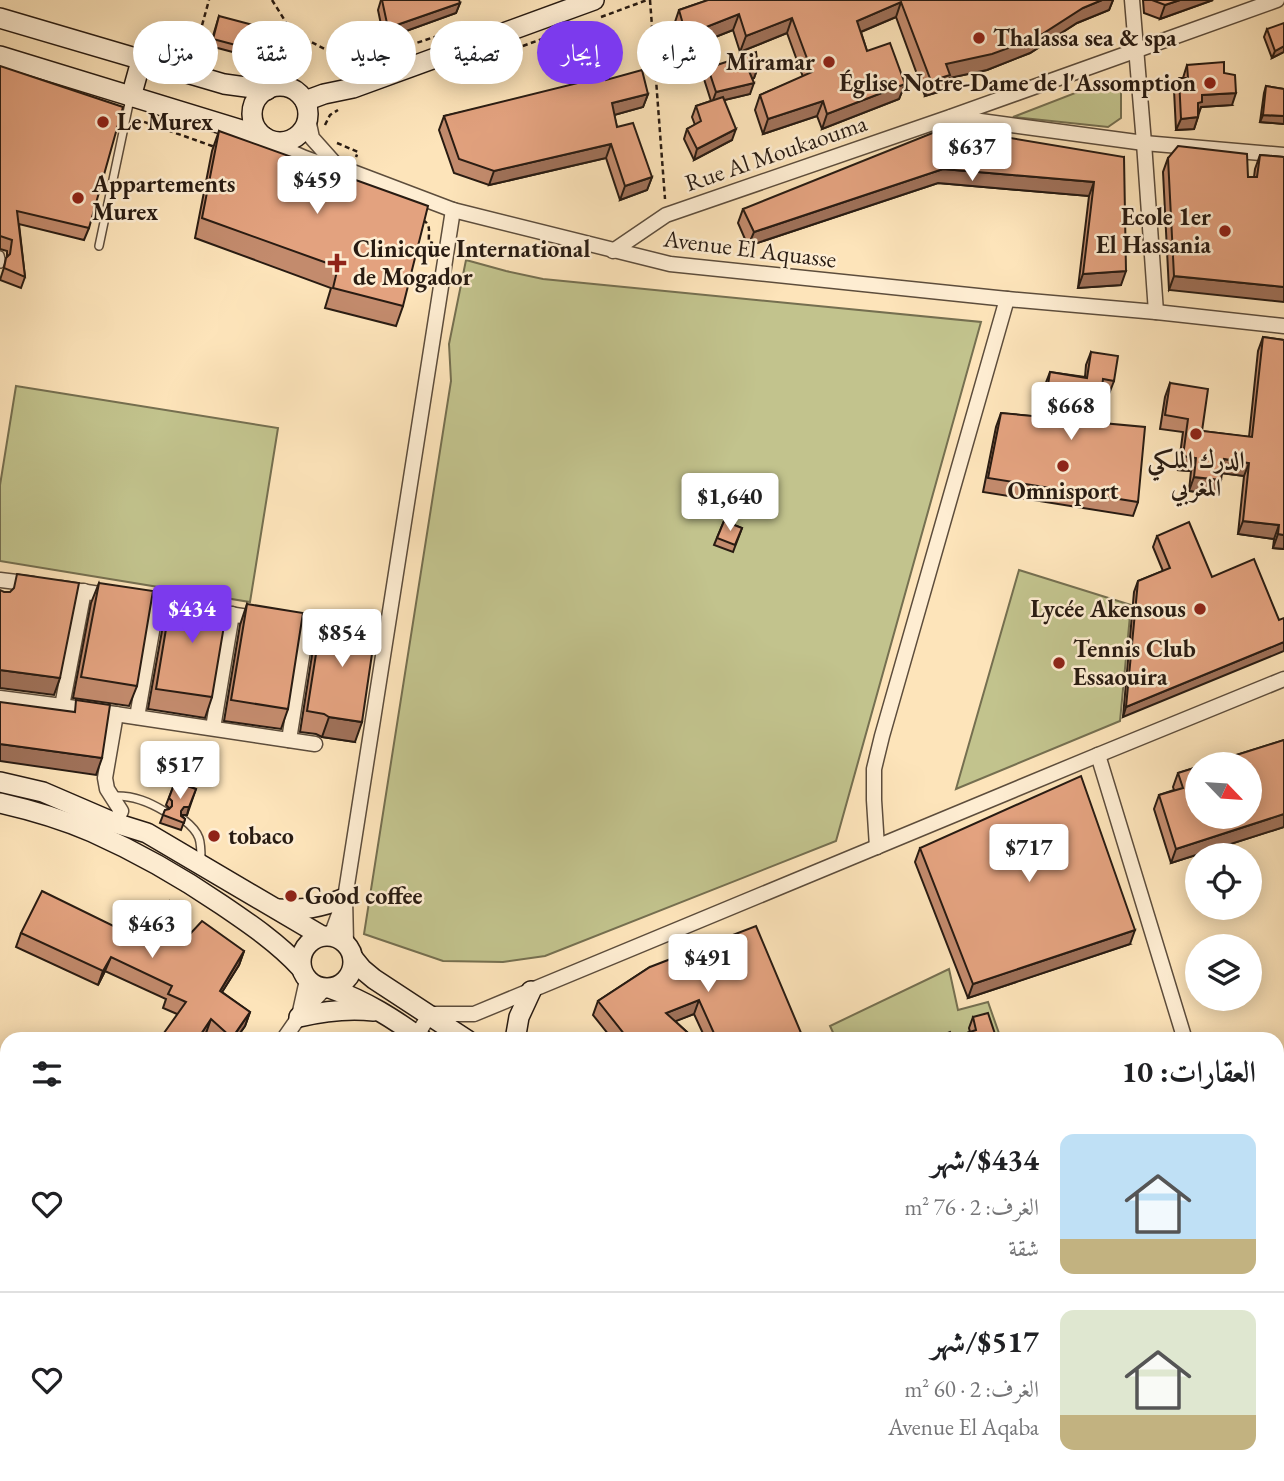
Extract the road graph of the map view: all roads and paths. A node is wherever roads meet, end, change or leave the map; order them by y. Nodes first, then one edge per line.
1 (272, 0) edge
2 (594, 0) edge
3 (650, 0) edge
4 (1132, 0) edge
5 (1277, 0) edge
6 (0, 18) edge
7 (430, 39) edge
8 (1135, 50) junction
9 (0, 56) edge
10 (133, 59) edge
11 (218, 82) edge
12 (135, 84) edge
13 (267, 90) junction
14 (129, 106) junction
15 (338, 110) dead end
16 (313, 116) junction
17 (950, 117) junction
18 (269, 140) junction
19 (337, 143) dead end
20 (1144, 143) junction
21 (220, 148) edge
22 (1284, 155) edge
23 (337, 166) junction
24 (351, 172) junction
25 (453, 211) junction
26 (666, 215) junction
27 (419, 218) edge
28 (99, 246) dead end
29 (447, 247) junction
30 (613, 251) junction
31 (0, 256) edge
32 (0, 264) edge
33 (1007, 299) junction
34 (1156, 312) junction
35 (1284, 326) edge
36 (1, 583) edge
37 (84, 591) junction
38 (157, 603) junction
39 (232, 614) junction
40 (307, 625) junction
41 (345, 632) edge
42 (1284, 679) edge
43 (0, 698) edge
44 (62, 706) junction
45 (116, 714) junction
46 (137, 717) junction
47 (213, 728) junction
48 (289, 740) junction
49 (315, 744) dead end
50 (1098, 755) junction
51 (0, 782) edge
52 (0, 803) edge
53 (164, 811) edge
54 (118, 817) junction
55 (184, 820) edge
56 (877, 847) junction
57 (201, 864) junction
58 (345, 898) junction
59 (275, 909) junction
60 (338, 943) junction
61 (316, 981) junction
62 (531, 991) junction
63 (383, 1012) junction
64 (430, 1014) junction
65 (474, 1014) junction
66 (299, 1017) junction
67 (289, 1032) edge
68 (413, 1032) edge
69 (422, 1032) edge
70 (453, 1032) edge
71 (464, 1032) edge
72 (516, 1032) edge
73 (1183, 1032) edge

1 - 7 path
2 - 16 main road
3 - 26 path
4 - 8 street
5 - 8 street, Rue Al Moukaouma
6 - 10 main road
8 - 17 street, Rue Al Moukaouma
8 - 20 street
9 - 14 main road
11 - 13 main road
12 - 14 main road
13 - 16 main road
13 - 18 main road
14 - 18 main road
14 - 21 path
14 - 28 lane
15 - 16 path
16 - 18 main road
16 - 23 street
17 - 20 street
17 - 26 street, Rue Al Moukaouma
18 - 23 street
19 - 24 path
20 - 22 street
20 - 34 street
23 - 24 street, Avenue El Aquasse
24 - 25 street, Avenue El Aquasse
25 - 29 street
25 - 30 street, Avenue El Aquasse
26 - 30 street, Rue Al Moukaouma
27 - 29 path
29 - 58 street
30 - 33 street, Avenue El Aquasse
31 - 32 lane
33 - 34 street, Avenue El Aquasse
33 - 56 street
34 - 35 street, Avenue El Aquasse
36 - 37 street
37 - 38 street
37 - 44 street
38 - 39 street
38 - 46 street
39 - 40 street
39 - 47 street
40 - 41 street
40 - 48 street
42 - 50 street
43 - 44 street
44 - 45 street
45 - 46 street
45 - 54 street
46 - 47 street
47 - 48 street
48 - 49 street
50 - 56 street
50 - 73 street
51 - 54 main road
52 - 61 main road
53 - 54 lane
54 - 57 main road
55 - 57 lane
56 - 62 street
57 - 59 main road
58 - 59 main road
58 - 60 street
59 - 60 main road
60 - 61 main road
60 - 61 main road
60 - 64 main road
61 - 63 main road
61 - 66 street
62 - 65 street
62 - 72 main road
63 - 66 main road
63 - 68 main road
64 - 65 street
64 - 69 street
64 - 70 main road
65 - 71 street
66 - 67 street

